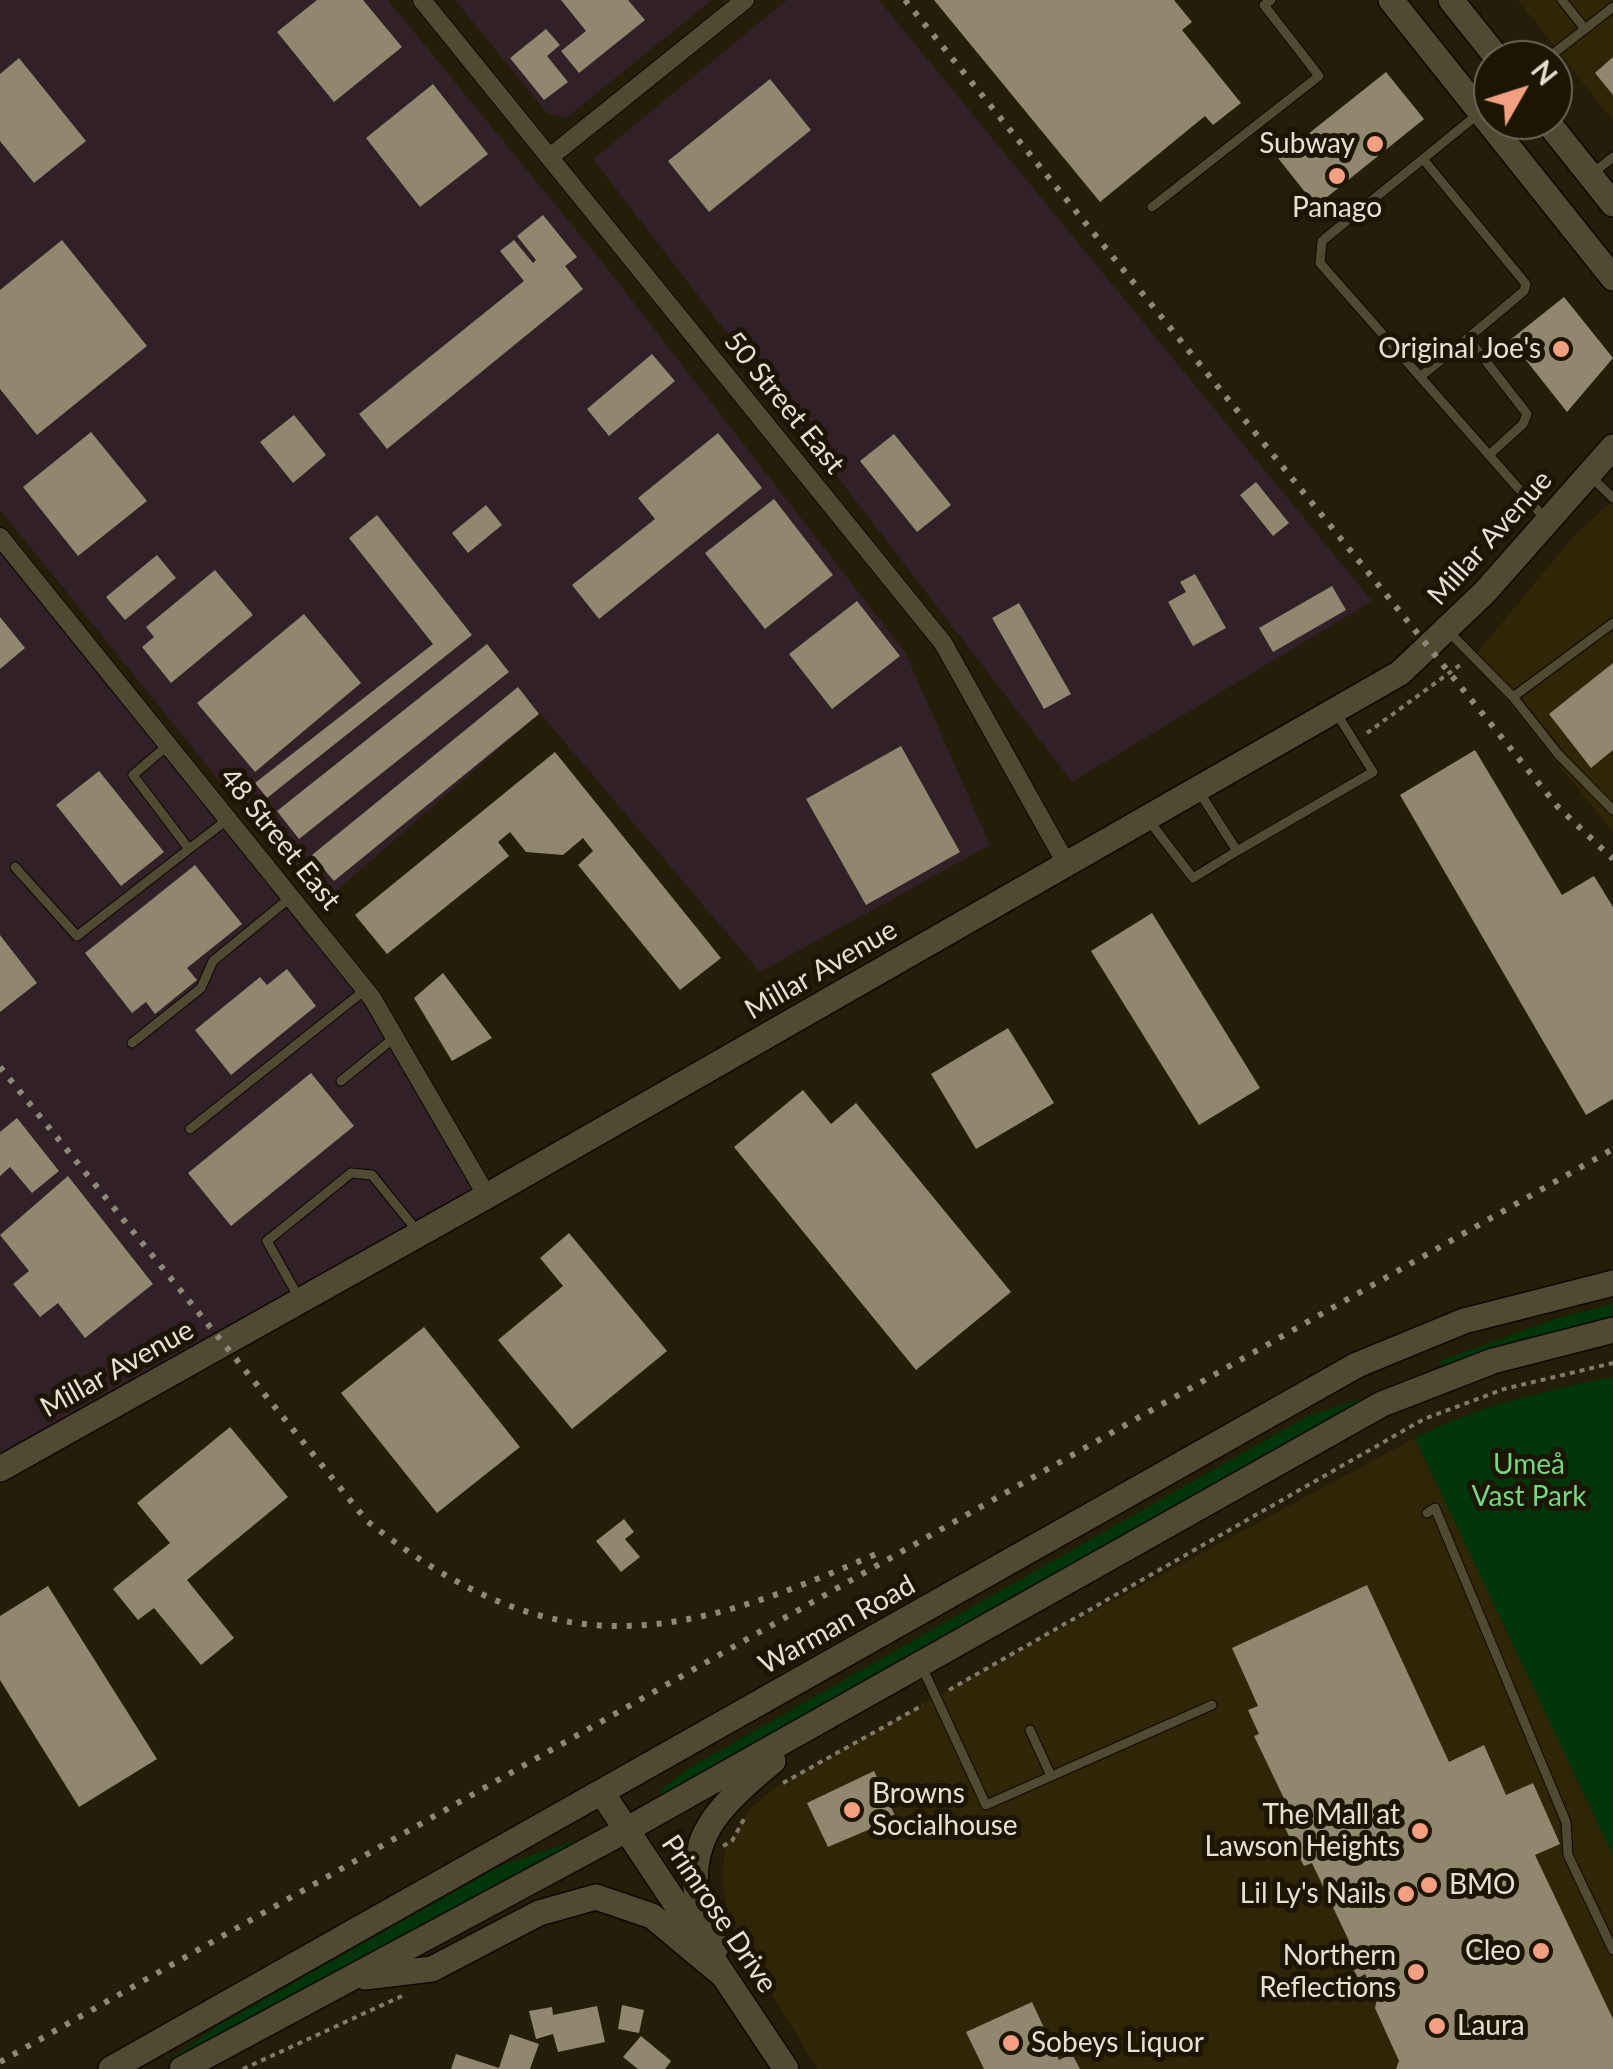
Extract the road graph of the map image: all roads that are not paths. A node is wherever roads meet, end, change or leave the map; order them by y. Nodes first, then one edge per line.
1 (422, 0) edge
2 (745, 0) edge
3 (1392, 0) edge
4 (1451, 0) edge
5 (1562, 0) edge
6 (1266, 2) edge
7 (1613, 7) edge
8 (1585, 29) junction
9 (1483, 40) edge
10 (1571, 40) edge
11 (1473, 91) edge
12 (1473, 118) edge
13 (1511, 140) edge
14 (1563, 140) edge
15 (1613, 156) edge
16 (550, 157) junction
17 (1423, 159) junction
18 (1604, 189) edge
19 (1152, 208) dead end
20 (1612, 277) edge
21 (1468, 338) junction
22 (1420, 378) junction
23 (1489, 455) junction
24 (1606, 455) edge
25 (1613, 498) edge
26 (1547, 522) junction
27 (0, 537) edge
28 (1613, 624) edge
29 (1447, 630) junction
30 (1513, 698) junction
31 (1336, 712) junction
32 (168, 745) junction
33 (1199, 790) junction
34 (1613, 810) edge
35 (228, 819) junction
36 (1148, 819) junction
37 (190, 850) junction
38 (1237, 851) junction
39 (1067, 865) junction
40 (15, 868) dead end
41 (291, 898) junction
42 (366, 990) junction
43 (395, 1037) junction
44 (132, 1043) dead end
45 (341, 1081) dead end
46 (190, 1130) dead end
47 (488, 1196) junction
48 (420, 1234) junction
49 (1613, 1282) edge
50 (301, 1300) junction
51 (1613, 1330) edge
52 (0, 1469) edge
53 (1427, 1513) dead end
54 (921, 1665) junction
55 (1212, 1705) dead end
56 (812, 1726) junction
57 (1030, 1730) dead end
58 (1051, 1776) junction
59 (602, 1793) junction
60 (626, 1830) junction
61 (1613, 1950) edge
62 (724, 1976) junction
63 (350, 1979) junction
64 (184, 2028) junction
65 (110, 2069) edge
66 (136, 2069) edge
67 (182, 2069) edge
68 (786, 2069) edge

1 - 16 street, 50 Street East
2 - 16 street
3 - 11 main road
4 - 9 main road
5 - 8 lane
6 - 19 lane
7 - 8 lane
8 - 10 lane
12 - 17 lane
13 - 20 main road
14 - 18 main road
15 - 18 lane
16 - 39 street, 50 Street East
17 - 21 lane
17 - 22 lane
21 - 22 lane
21 - 23 lane
22 - 23 lane
23 - 26 lane
24 - 25 lane
24 - 26 main road, Millar Avenue
26 - 29 main road, Millar Avenue
27 - 32 street, 48 Street East
28 - 30 lane
29 - 30 lane
29 - 31 main road, Millar Avenue
30 - 34 lane
31 - 33 main road, Millar Avenue
31 - 38 lane
32 - 35 street, 48 Street East
32 - 37 lane
33 - 36 main road, Millar Avenue
33 - 38 lane
35 - 37 lane
35 - 41 street, 48 Street East
36 - 38 lane
36 - 39 main road, Millar Avenue
37 - 40 lane
39 - 47 main road, Millar Avenue
41 - 42 street, 48 Street East
41 - 44 lane
42 - 43 street, 48 Street East
42 - 46 lane
43 - 45 lane
43 - 47 street, 48 Street East
47 - 48 main road, Millar Avenue
48 - 50 main road, Millar Avenue
48 - 50 lane
49 - 59 main road, Warman Road
50 - 52 main road, Millar Avenue
51 - 54 main road
53 - 61 lane
54 - 56 main road
54 - 58 lane
55 - 58 lane
56 - 60 main road
56 - 62 main road
57 - 58 lane
59 - 60 main road, Primrose Drive
59 - 64 main road, Warman Road
60 - 62 main road, Primrose Drive
60 - 63 main road
62 - 63 main road
62 - 68 main road, Primrose Drive
63 - 67 main road
64 - 65 main road, Warman Road
64 - 66 main road

